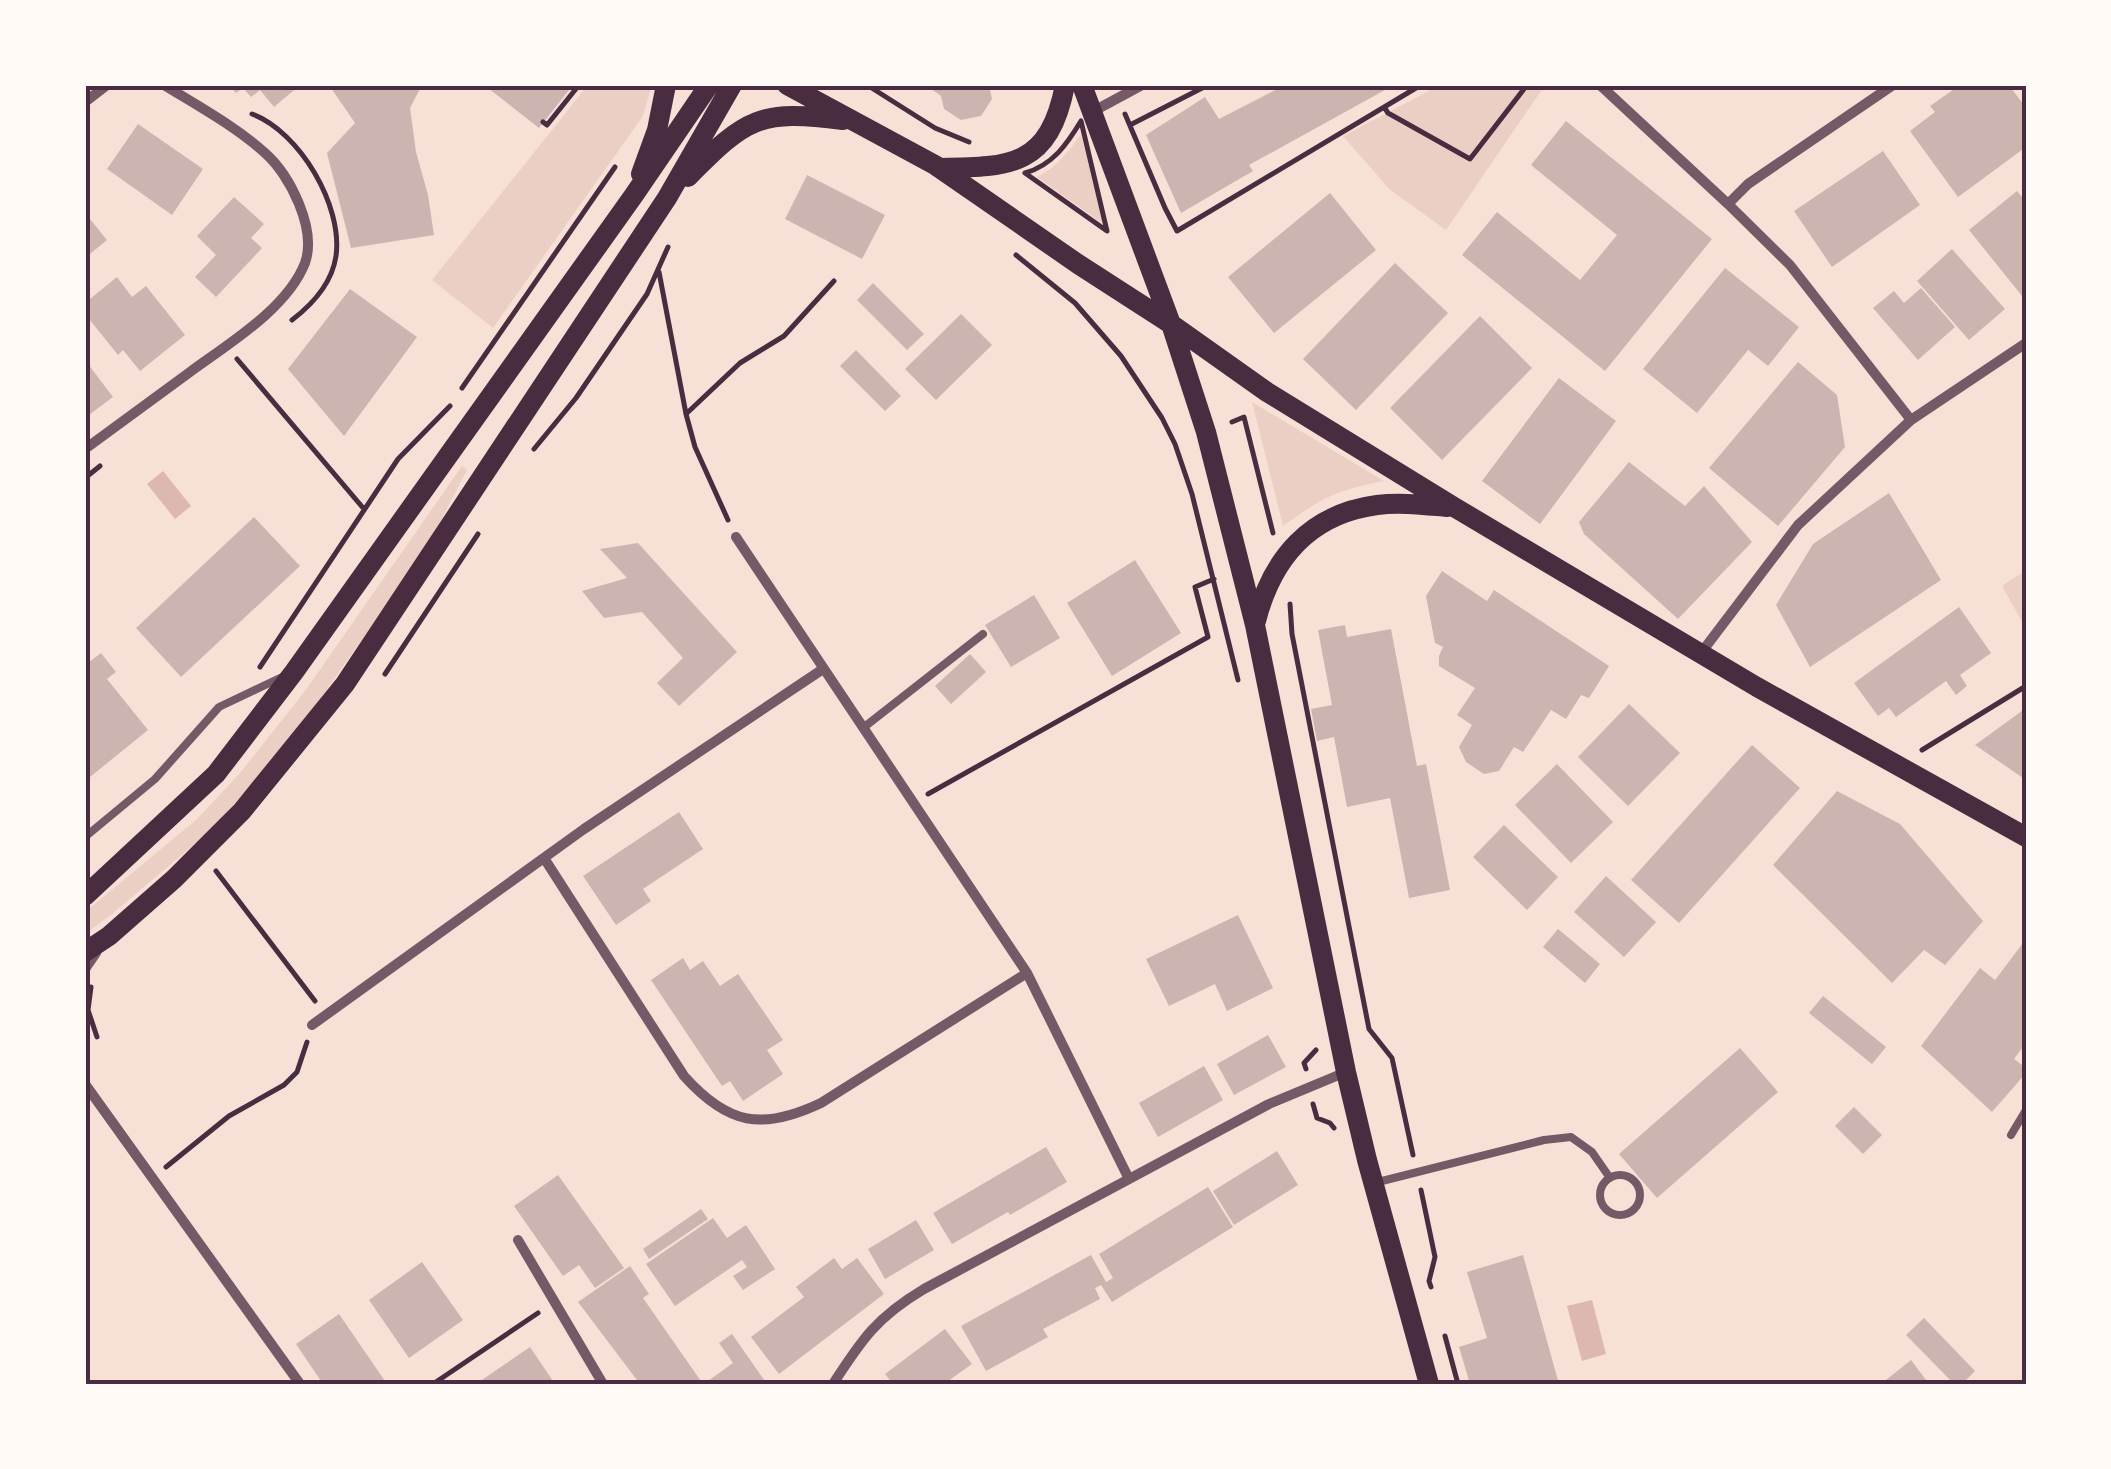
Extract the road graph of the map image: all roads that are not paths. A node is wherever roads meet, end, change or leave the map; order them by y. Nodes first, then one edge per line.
1 (107, 85) edge
2 (164, 85) edge
3 (666, 85) edge
4 (710, 85) edge
5 (732, 85) edge
6 (788, 85) edge
7 (1065, 85) edge
8 (1082, 85) edge
9 (1142, 85) edge
10 (1600, 85) edge
11 (1893, 85) edge
12 (85, 102) edge
13 (1092, 112) junction
14 (860, 122) junction
15 (939, 168) junction
16 (634, 195) junction
17 (667, 198) junction
18 (1728, 204) junction
19 (1171, 324) junction
20 (2026, 343) edge
21 (1910, 420) junction
22 (85, 449) edge
23 (1454, 507) junction
24 (736, 537) road end
25 (1255, 625) junction
26 (983, 634) dead end
27 (1700, 653) junction
28 (824, 669) junction
29 (294, 672) junction
30 (863, 728) junction
31 (85, 837) edge
32 (2026, 837) edge
33 (544, 858) junction
34 (85, 896) edge
35 (109, 936) junction
36 (85, 952) edge
37 (85, 969) edge
38 (1027, 973) junction
39 (312, 1025) road end
40 (1346, 1072) junction
41 (85, 1084) edge
42 (2026, 1110) edge
43 (2010, 1135) dead end
44 (1130, 1178) junction
45 (1610, 1178) junction
46 (1374, 1183) junction
47 (518, 1240) dead end
48 (840, 1372) junction
49 (300, 1384) edge
50 (603, 1384) edge
51 (833, 1384) edge
52 (846, 1384) edge
53 (1429, 1384) edge

1 - 12 street
2 - 22 street
3 - 16 main road
4 - 16 main road
5 - 17 main road
6 - 14 main road
7 - 15 main road
8 - 13 main road
9 - 13 street
10 - 18 street
11 - 18 street
13 - 19 main road
14 - 15 main road
14 - 17 main road
15 - 19 main road
16 - 29 main road
17 - 35 main road
18 - 21 street
19 - 23 main road
19 - 25 main road
20 - 21 street
21 - 27 street
23 - 25 main road
23 - 27 main road
24 - 28 street
25 - 40 main road
26 - 30 lane
27 - 32 main road
28 - 30 street
28 - 33 street
29 - 31 lane
29 - 34 main road
30 - 38 street
33 - 38 street
33 - 39 street
35 - 36 main road
35 - 37 street
38 - 44 street
40 - 44 street
40 - 46 main road
41 - 49 street
42 - 43 lane
44 - 48 street
45 - 45 lane
45 - 46 lane
46 - 53 main road
47 - 50 street
48 - 51 street
48 - 52 street

